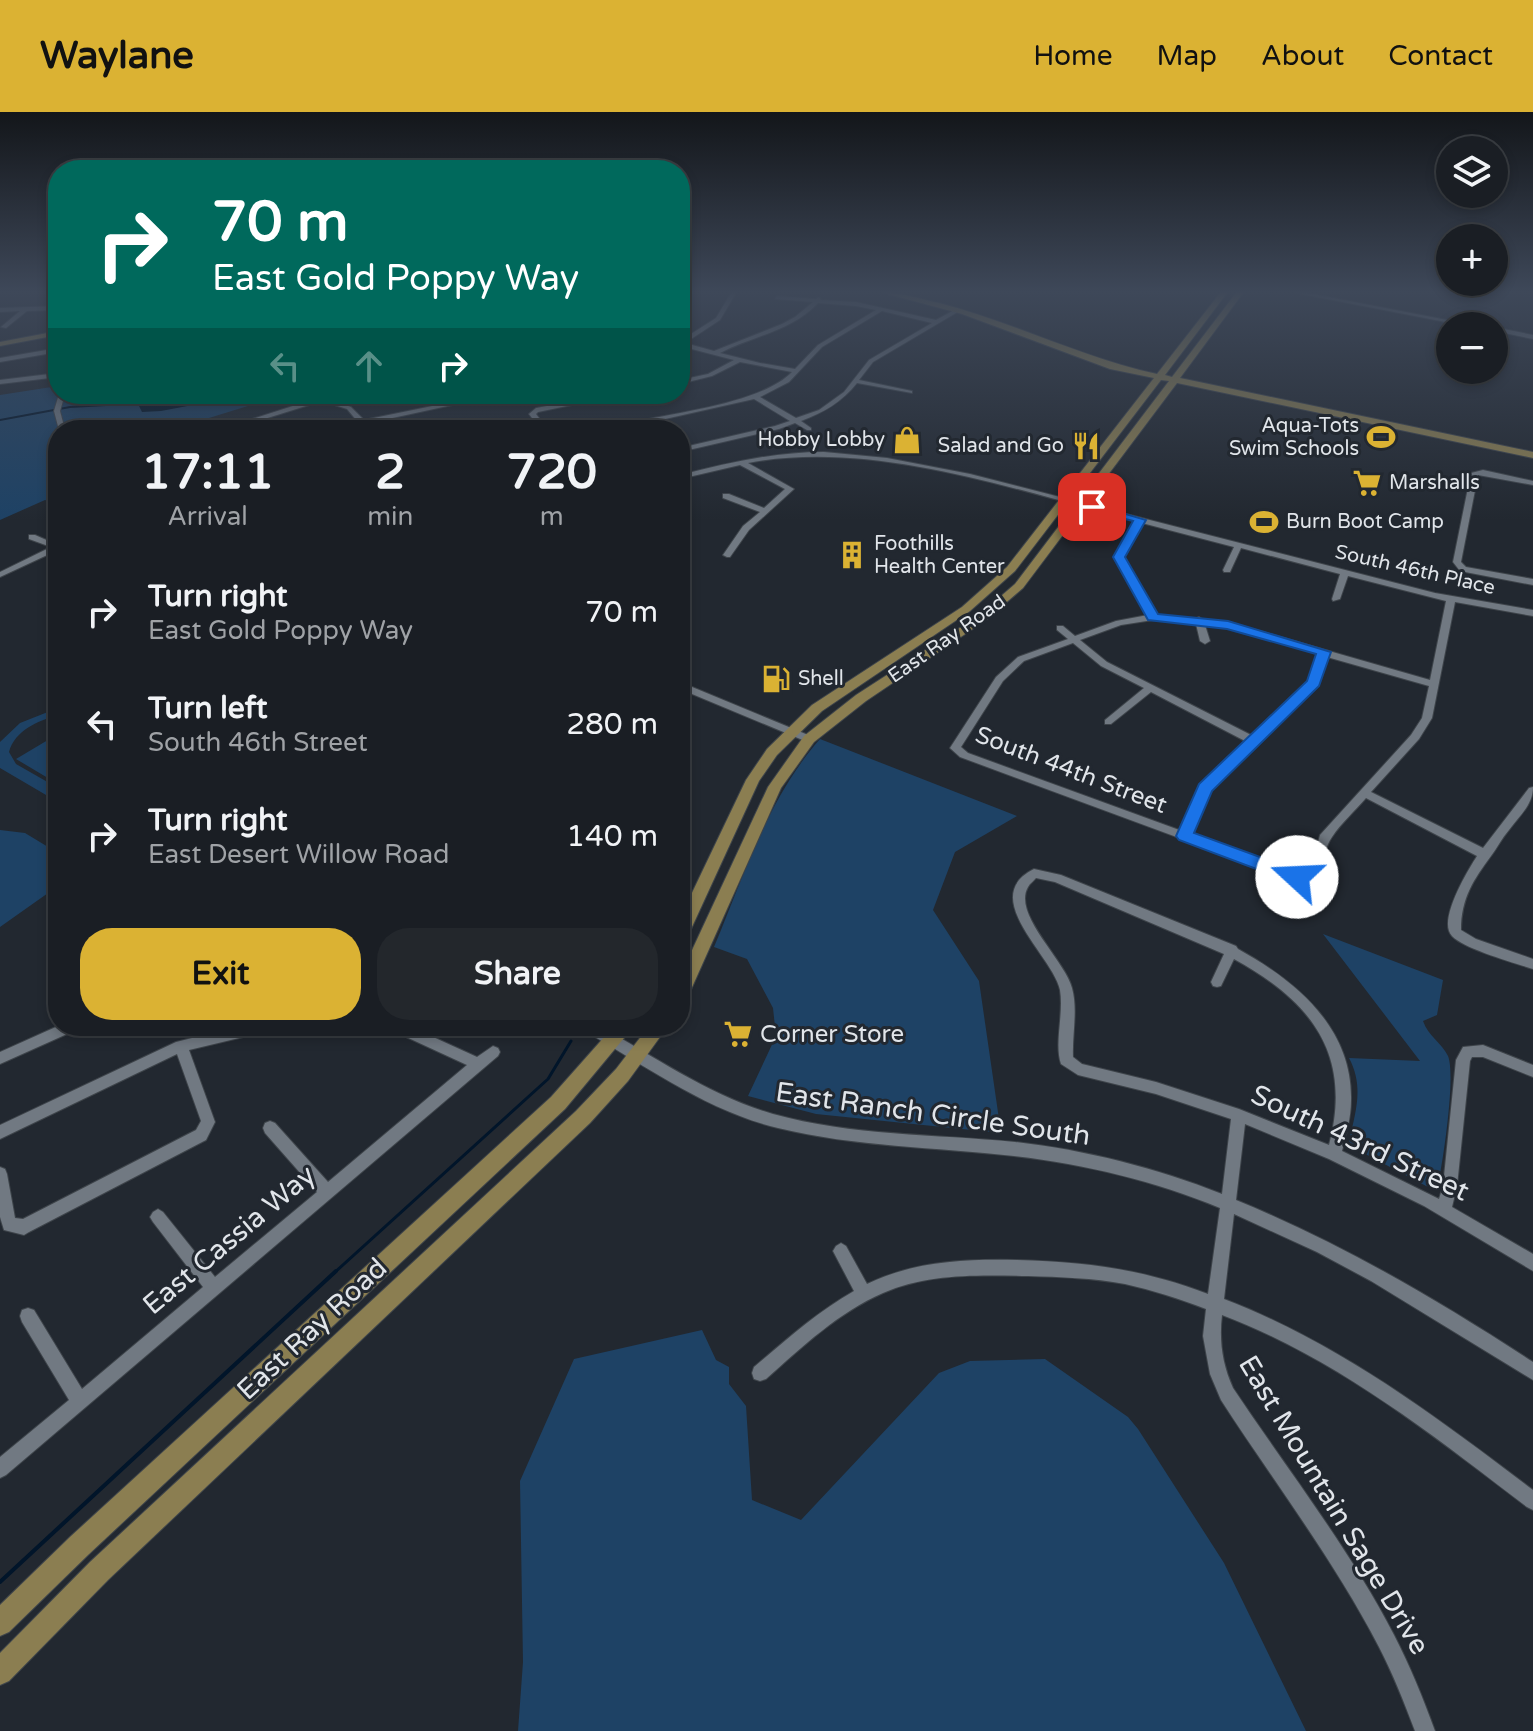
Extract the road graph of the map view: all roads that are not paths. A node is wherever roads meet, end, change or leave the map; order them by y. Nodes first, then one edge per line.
1 (722, 369) edge
2 (782, 369) edge
3 (797, 369) edge
4 (865, 369) edge
5 (1127, 369) edge
6 (1167, 369) edge
7 (1184, 369) edge
8 (795, 371) junction
9 (48, 376) edge
10 (1161, 377) junction
11 (690, 380) edge
12 (1175, 380) junction
13 (855, 381) junction
14 (0, 382) edge
15 (910, 392) dead end
16 (756, 397) junction
17 (308, 404) edge
18 (338, 404) edge
19 (447, 404) edge
20 (564, 404) edge
21 (256, 420) edge
22 (360, 420) edge
23 (366, 420) edge
24 (537, 420) edge
25 (652, 420) edge
26 (796, 421) junction
27 (809, 429) dead end
28 (690, 448) edge
29 (1533, 455) edge
30 (746, 462) junction
31 (690, 475) edge
32 (1533, 483) edge
33 (726, 496) dead end
34 (1066, 501) junction
35 (1083, 505) junction
36 (765, 511) junction
37 (1140, 520) junction
38 (32, 537) dead end
39 (48, 543) edge
40 (1239, 545) junction
41 (48, 552) edge
42 (727, 555) dead end
43 (1227, 570) dead end
44 (1345, 573) junction
45 (0, 575) edge
46 (1533, 582) edge
47 (1336, 599) dead end
48 (1451, 599) junction
49 (1533, 613) edge
50 (1153, 617) junction
51 (1199, 620) junction
52 (1060, 628) dead end
53 (1072, 638) junction
54 (1205, 641) dead end
55 (1324, 652) junction
56 (1435, 685) junction
57 (1150, 688) junction
58 (690, 689) edge
59 (1108, 722) dead end
60 (791, 731) junction
61 (809, 739) junction
62 (1254, 741) junction
63 (1533, 791) edge
64 (1364, 793) junction
65 (1185, 836) junction
66 (1486, 855) junction
67 (690, 914) edge
68 (1232, 950) junction
69 (1533, 964) edge
70 (690, 972) edge
71 (1217, 982) dead end
72 (49, 1036) edge
73 (222, 1036) edge
74 (418, 1036) edge
75 (627, 1042) edge
76 (181, 1046) junction
77 (493, 1052) dead end
78 (0, 1058) edge
79 (478, 1064) junction
80 (1533, 1071) edge
81 (1239, 1115) junction
82 (270, 1128) dead end
83 (0, 1132) edge
84 (1334, 1154) junction
85 (0, 1174) edge
86 (327, 1192) junction
87 (1227, 1202) junction
88 (1444, 1210) junction
89 (158, 1217) dead end
90 (841, 1251) dead end
91 (1533, 1263) edge
92 (367, 1281) junction
93 (214, 1288) junction
94 (864, 1294) junction
95 (385, 1301) junction
96 (1215, 1304) junction
97 (28, 1316) dead end
98 (1533, 1372) edge
99 (760, 1373) dead end
100 (79, 1400) junction
101 (0, 1469) edge
102 (1533, 1501) edge
103 (0, 1623) edge
104 (0, 1672) edge
105 (1425, 1731) edge

1 - 11 street
2 - 8 street
3 - 8 street
4 - 13 street
5 - 10 main road
6 - 10 main road, East Ray Road
7 - 12 main road, East Ray Road
8 - 16 street
9 - 14 street
10 - 12 main road
10 - 34 main road, East Ray Road
12 - 29 main road
12 - 35 main road, East Ray Road
13 - 15 street
13 - 26 street
16 - 25 street
16 - 26 street
17 - 21 street
18 - 22 street
19 - 23 street
20 - 24 street
26 - 27 street
26 - 28 street
30 - 31 street, South 46th Place
30 - 34 street, South 46th Place
30 - 36 street
32 - 46 street
33 - 36 street
34 - 35 street, South 46th Place
34 - 60 main road, East Ray Road
35 - 37 street, South 46th Place
35 - 61 main road, East Ray Road
36 - 42 street
37 - 40 street, South 46th Place
37 - 50 street
38 - 39 street
40 - 43 street
40 - 44 street, South 46th Place
41 - 45 street
44 - 47 street
44 - 48 street, South 46th Place
48 - 49 street, South 46th Place
48 - 56 street
50 - 51 street
50 - 53 street
51 - 54 street
51 - 55 street
52 - 53 street
53 - 57 street
53 - 65 street, South 44th Street
55 - 56 street
55 - 62 street
56 - 64 street
57 - 59 street
57 - 62 street
58 - 60 street
60 - 61 street
60 - 67 main road, East Ray Road
61 - 70 main road, East Ray Road
62 - 65 street
63 - 66 street
64 - 65 street, South 44th Street
64 - 66 street
66 - 69 street
68 - 71 street
68 - 81 street, South 43rd Street
68 - 84 street
72 - 78 street
73 - 76 street
74 - 79 street
75 - 87 street, East Ranch Circle South
75 - 92 main road, East Ray Road
75 - 95 main road, East Ray Road
76 - 83 street
76 - 85 street
77 - 79 street, East Cassia Way
79 - 86 street, East Cassia Way
80 - 88 street
81 - 84 street, South 43rd Street
81 - 87 street, East Mountain Sage Drive
82 - 86 street
84 - 88 street, South 43rd Street
86 - 93 street, East Cassia Way
87 - 96 street, East Mountain Sage Drive
87 - 98 street, East Ranch Circle South
88 - 91 street, South 43rd Street
89 - 93 street
90 - 94 street
92 - 95 main road
92 - 103 main road, East Ray Road
93 - 100 street, East Cassia Way
94 - 96 street
94 - 99 street
95 - 104 main road, East Ray Road
96 - 102 street
96 - 105 street, East Mountain Sage Drive
97 - 100 street
100 - 101 street, East Cassia Way

